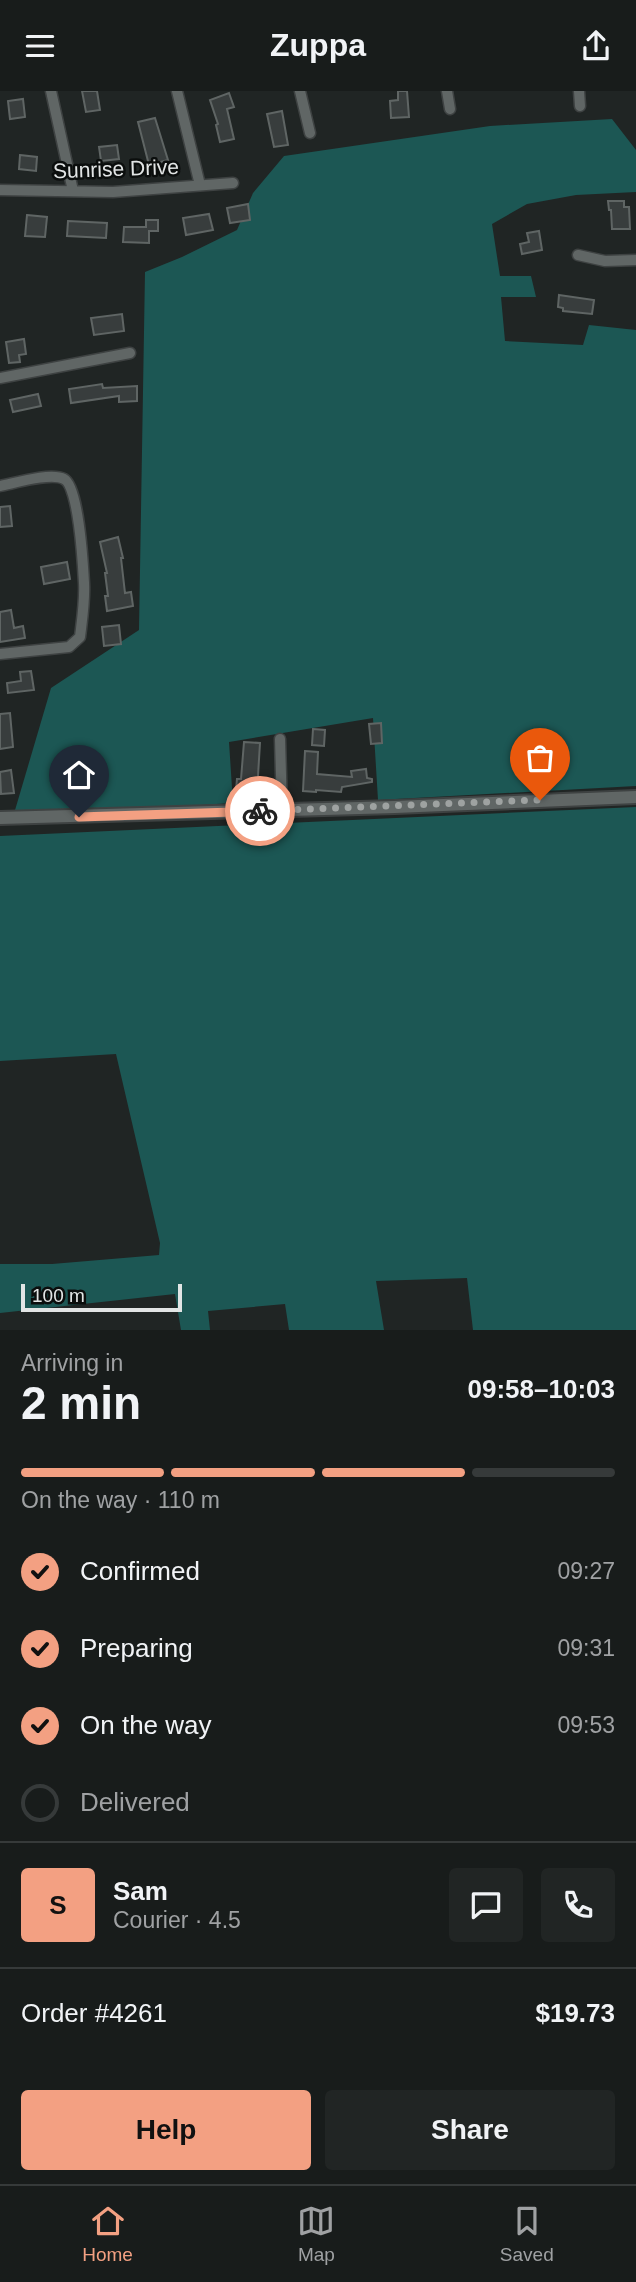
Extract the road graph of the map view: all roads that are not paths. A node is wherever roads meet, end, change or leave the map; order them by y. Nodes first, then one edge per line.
1 (51, 91) edge
2 (177, 91) edge
3 (300, 91) edge
4 (447, 91) edge
5 (579, 91) edge
6 (580, 106) dead end
7 (450, 109) dead end
8 (310, 133) dead end
9 (233, 183) dead end
10 (200, 185) junction
11 (0, 190) edge
12 (73, 191) junction
13 (578, 255) dead end
14 (636, 260) edge
15 (130, 353) dead end
16 (0, 378) edge
17 (0, 486) edge
18 (0, 654) edge
19 (280, 739) dead end
20 (636, 797) edge
21 (282, 811) junction
22 (0, 818) edge

1 - 12 street
2 - 10 street
3 - 8 street
4 - 7 street
5 - 6 street
9 - 10 street, Sunrise Drive
10 - 12 street, Sunrise Drive
11 - 12 street, Sunrise Drive
13 - 14 street
15 - 16 street
17 - 18 street
19 - 21 street
20 - 21 street
21 - 22 street

